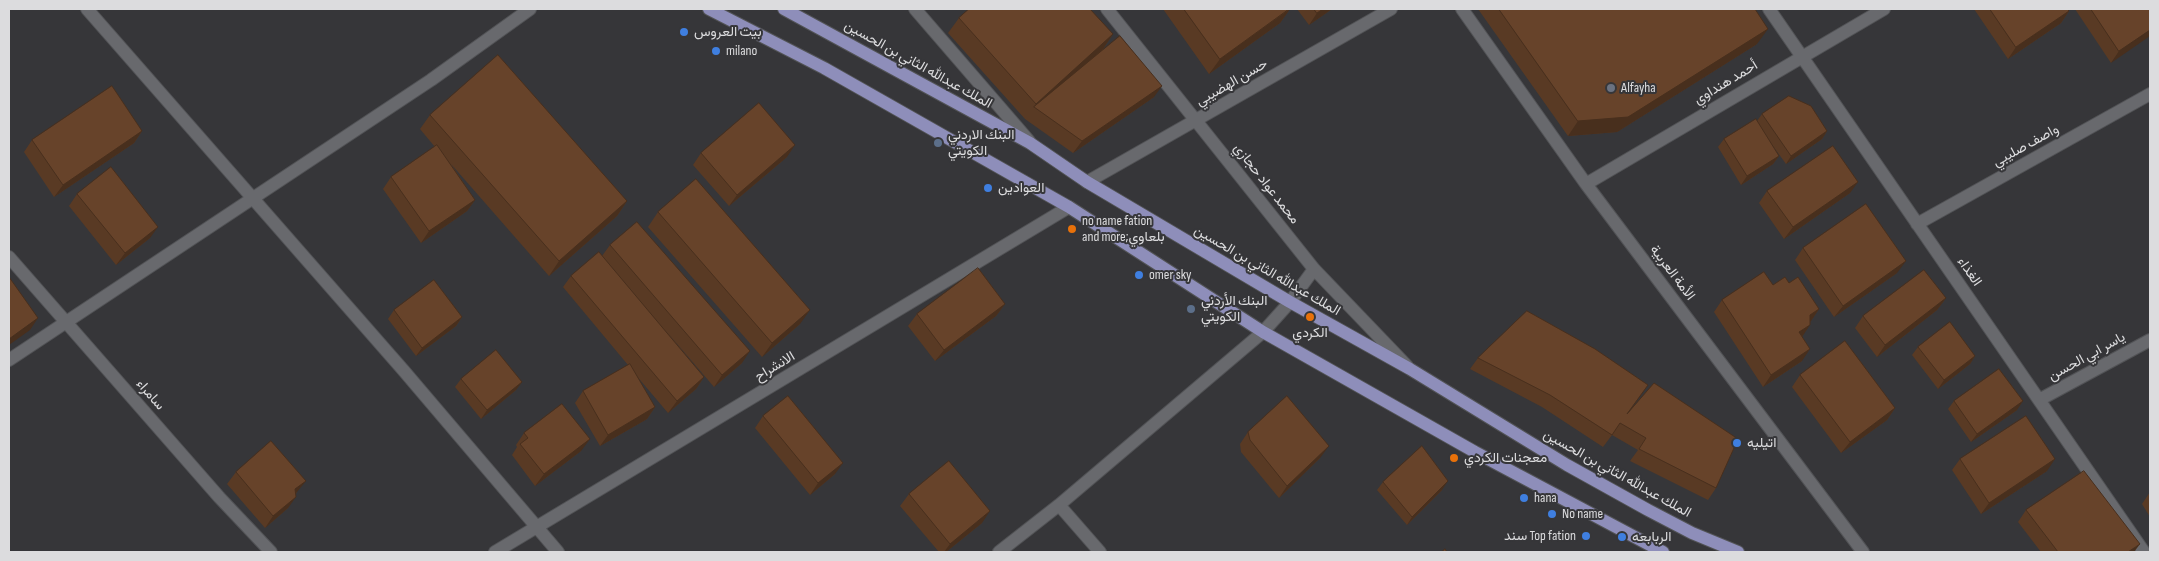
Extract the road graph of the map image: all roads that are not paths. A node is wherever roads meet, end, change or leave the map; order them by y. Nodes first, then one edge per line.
1 (87, 9) edge
2 (530, 9) edge
3 (709, 9) edge
4 (784, 9) edge
5 (915, 9) edge
6 (1107, 9) edge
7 (1391, 9) edge
8 (1462, 9) edge
9 (1768, 9) edge
10 (1884, 9) edge
11 (1801, 56) junction
12 (2150, 94) edge
13 (1196, 120) junction
14 (1030, 143) junction
15 (1087, 182) junction
16 (1586, 184) junction
17 (253, 198) junction
18 (1069, 206) junction
19 (1917, 224) junction
20 (9, 257) edge
21 (1314, 269) junction
22 (1290, 302) junction
23 (66, 322) junction
24 (1263, 332) junction
25 (2150, 340) edge
26 (9, 360) edge
27 (1410, 369) junction
28 (2039, 400) junction
29 (1059, 505) junction
30 (536, 528) junction
31 (271, 552) edge
32 (495, 552) edge
33 (558, 552) edge
34 (999, 552) edge
35 (1100, 552) edge
36 (1663, 552) edge
37 (1738, 552) edge
38 (1863, 552) edge
39 (2144, 552) edge

1 - 17 street
2 - 17 street
3 - 18 main road
4 - 14 main road, الملك عبدالله الثاني بن الحسين
5 - 14 street
6 - 13 street, محمد عواد حجازي
7 - 13 street, حسن الهضيبي
8 - 16 street, الأمة العربية
9 - 11 street, الغذاء
10 - 11 street, أحمد هنداوي
11 - 16 street, أحمد هنداوي
11 - 19 street, الغذاء
12 - 19 street, واصف صليبي
13 - 15 street, حسن الهضيبي
13 - 21 street, محمد عواد حجازي
14 - 15 main road, الملك عبدالله الثاني بن الحسين
15 - 22 main road, الملك عبدالله الثاني بن الحسين
16 - 38 street, الأمة العربية
17 - 23 street
17 - 30 street
18 - 24 main road
18 - 30 street, الانشراح
19 - 28 street, الغذاء
20 - 23 street, سامراء
21 - 22 street
21 - 27 street, محمد عواد حجازي
22 - 24 street
22 - 27 main road, الملك عبدالله الثاني بن الحسين
23 - 26 street
23 - 31 street, سامراء
24 - 29 street
24 - 36 main road
25 - 28 street, ياسر ابي الحسن
27 - 37 main road, الملك عبدالله الثاني بن الحسين
28 - 39 street, الغذاء
29 - 34 street
29 - 35 street
30 - 32 street, الانشراح
30 - 33 street

